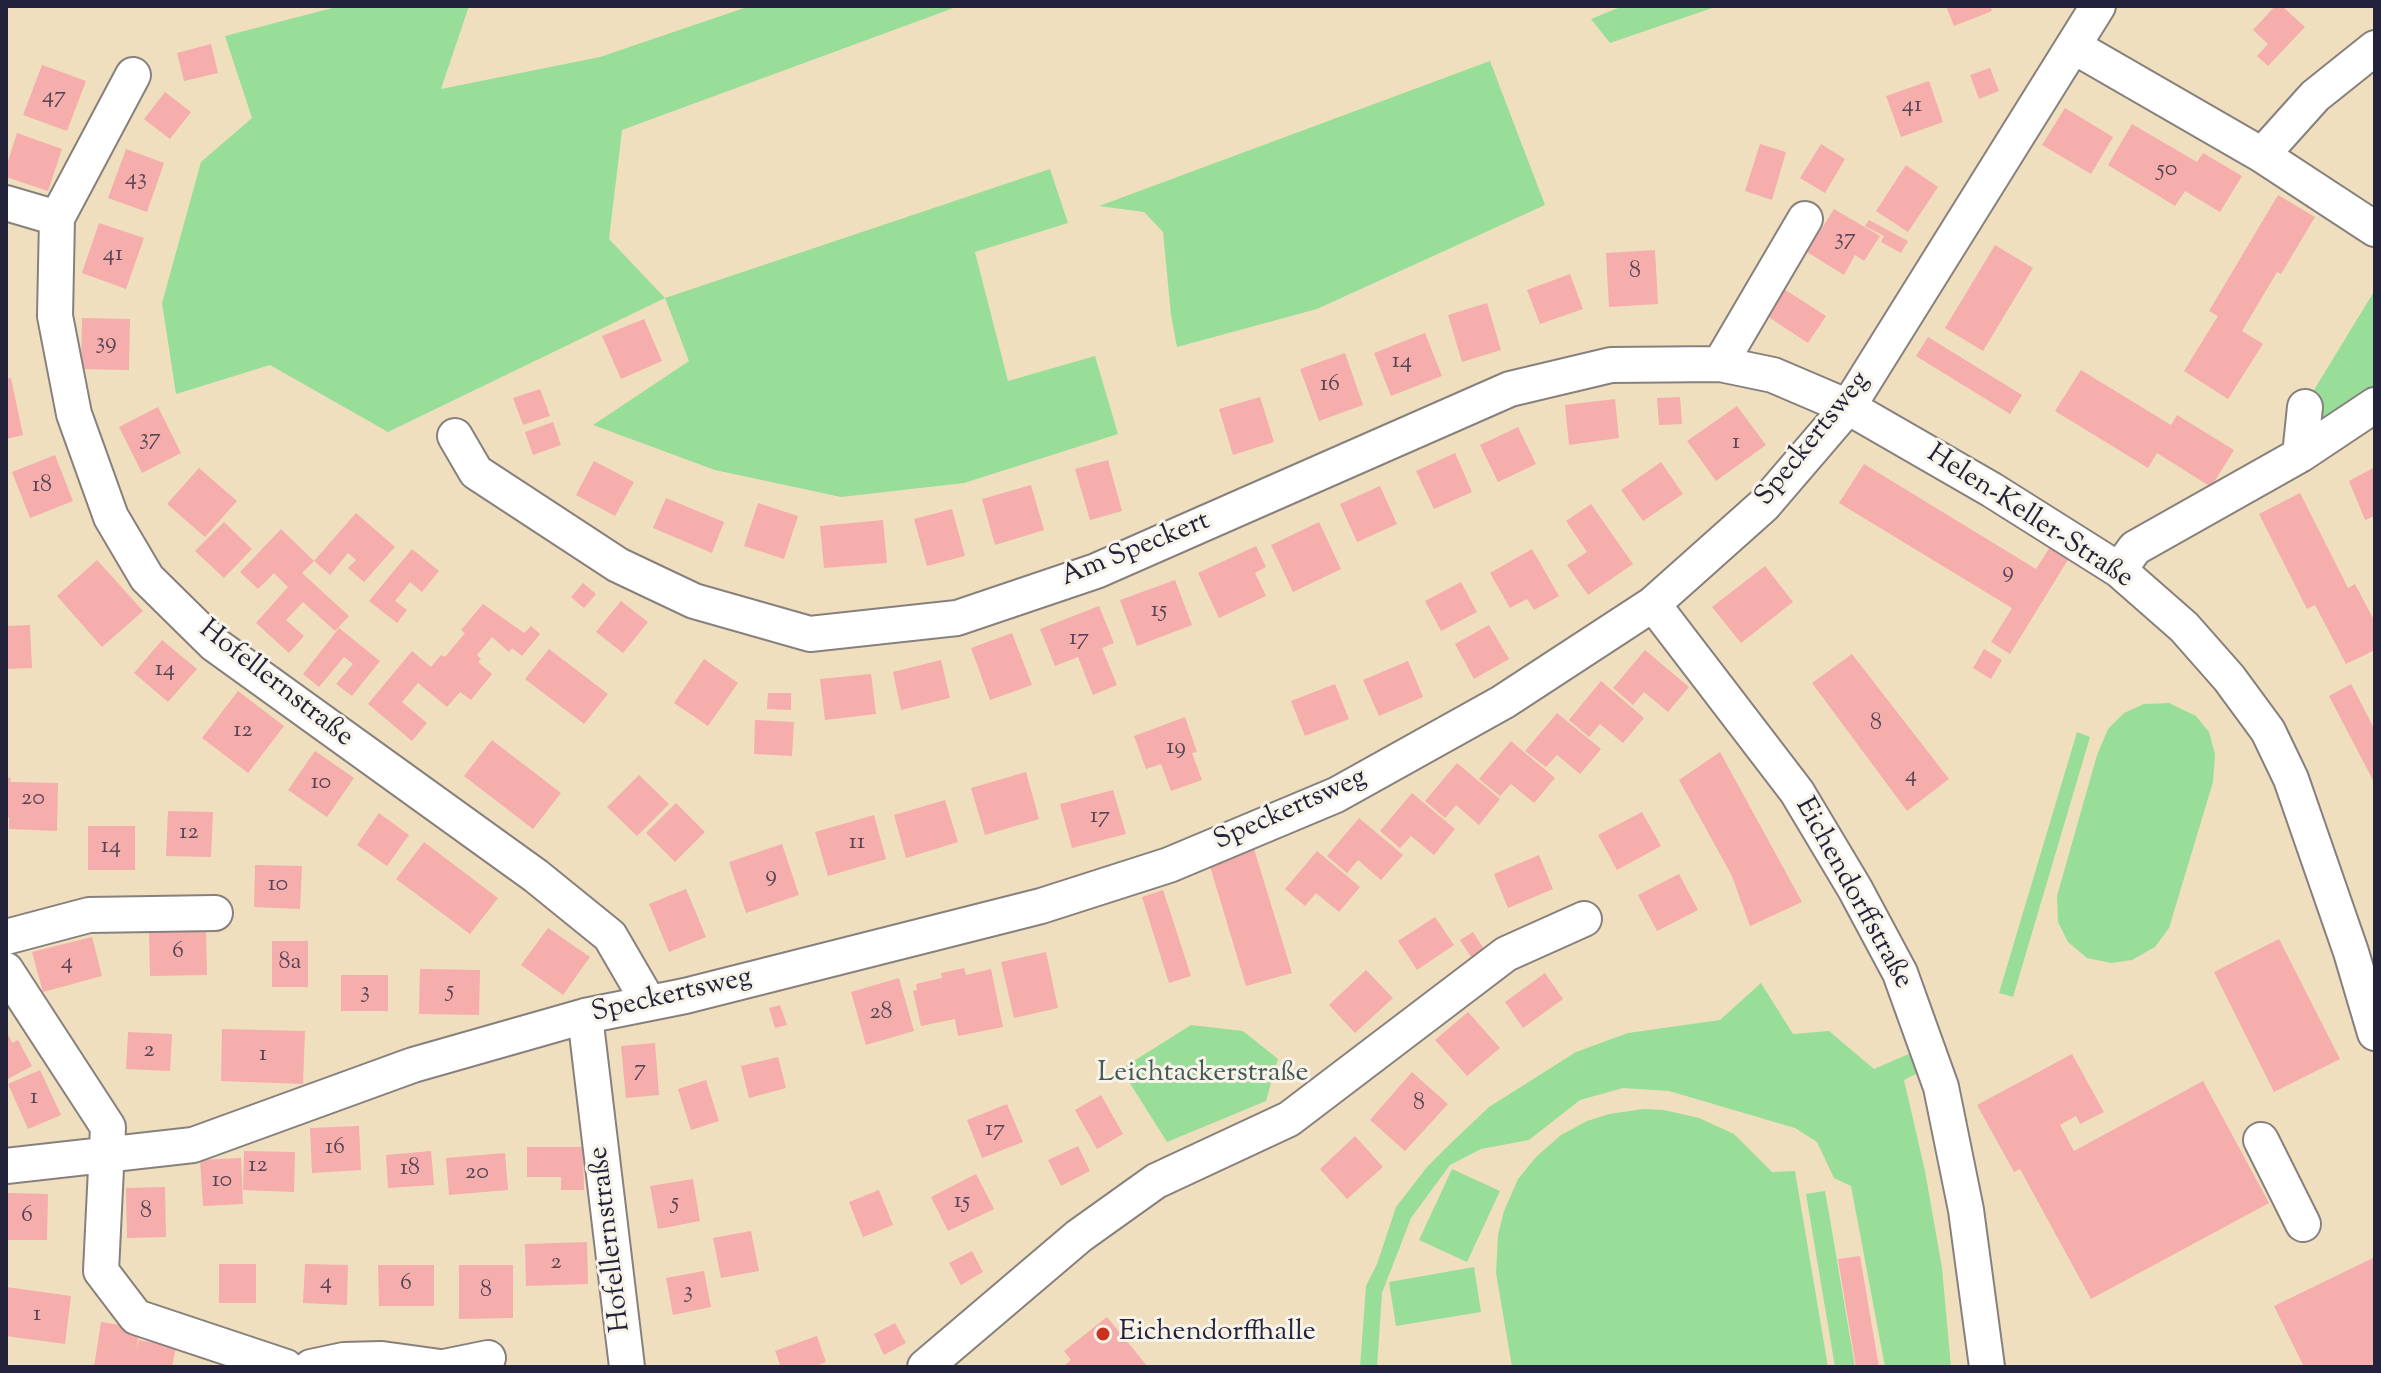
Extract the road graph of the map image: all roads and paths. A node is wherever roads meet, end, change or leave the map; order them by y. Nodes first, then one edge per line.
1 (2098, 6) edge
2 (2073, 46) junction
3 (2375, 48) edge
4 (133, 75) dead end
5 (2262, 155) junction
6 (6, 203) edge
7 (57, 218) junction
8 (1805, 219) dead end
9 (2375, 229) edge
10 (1720, 364) junction
11 (2375, 405) edge
12 (1848, 407) junction
13 (2305, 407) dead end
14 (455, 436) dead end
15 (2300, 455) junction
16 (2119, 570) junction
17 (1653, 604) junction
18 (215, 913) dead end
19 (1584, 919) dead end
20 (6, 937) edge
21 (6, 970) edge
22 (649, 1003) junction
23 (585, 1016) junction
24 (2375, 1033) edge
25 (2261, 1140) dead end
26 (107, 1154) junction
27 (6, 1166) edge
28 (2303, 1224) dead end
29 (488, 1358) dead end
30 (286, 1367) edge
31 (311, 1367) edge
32 (442, 1367) edge
33 (627, 1367) edge
34 (925, 1367) edge
35 (1987, 1367) edge

1 - 2 street, Speckertsweg
2 - 5 street
2 - 12 street, Speckertsweg
3 - 5 street
4 - 7 street, Hofellernstraße
5 - 9 street
6 - 7 street
7 - 22 street, Hofellernstraße
8 - 10 street
10 - 12 street, Am Speckert
10 - 14 street, Am Speckert
11 - 15 street
12 - 16 street, Helen-Keller-Straße
12 - 17 street, Speckertsweg
13 - 15 street
15 - 16 street
16 - 24 street, Helen-Keller-Straße
17 - 22 street, Speckertsweg
17 - 35 street, Eichendorffstraße
18 - 20 street
19 - 34 street
21 - 26 street
22 - 23 street, Speckertsweg
23 - 26 street, Speckertsweg
23 - 33 street, Hofellernstraße
25 - 28 street
26 - 27 street, Speckertsweg
26 - 30 street
29 - 32 street
31 - 32 street

